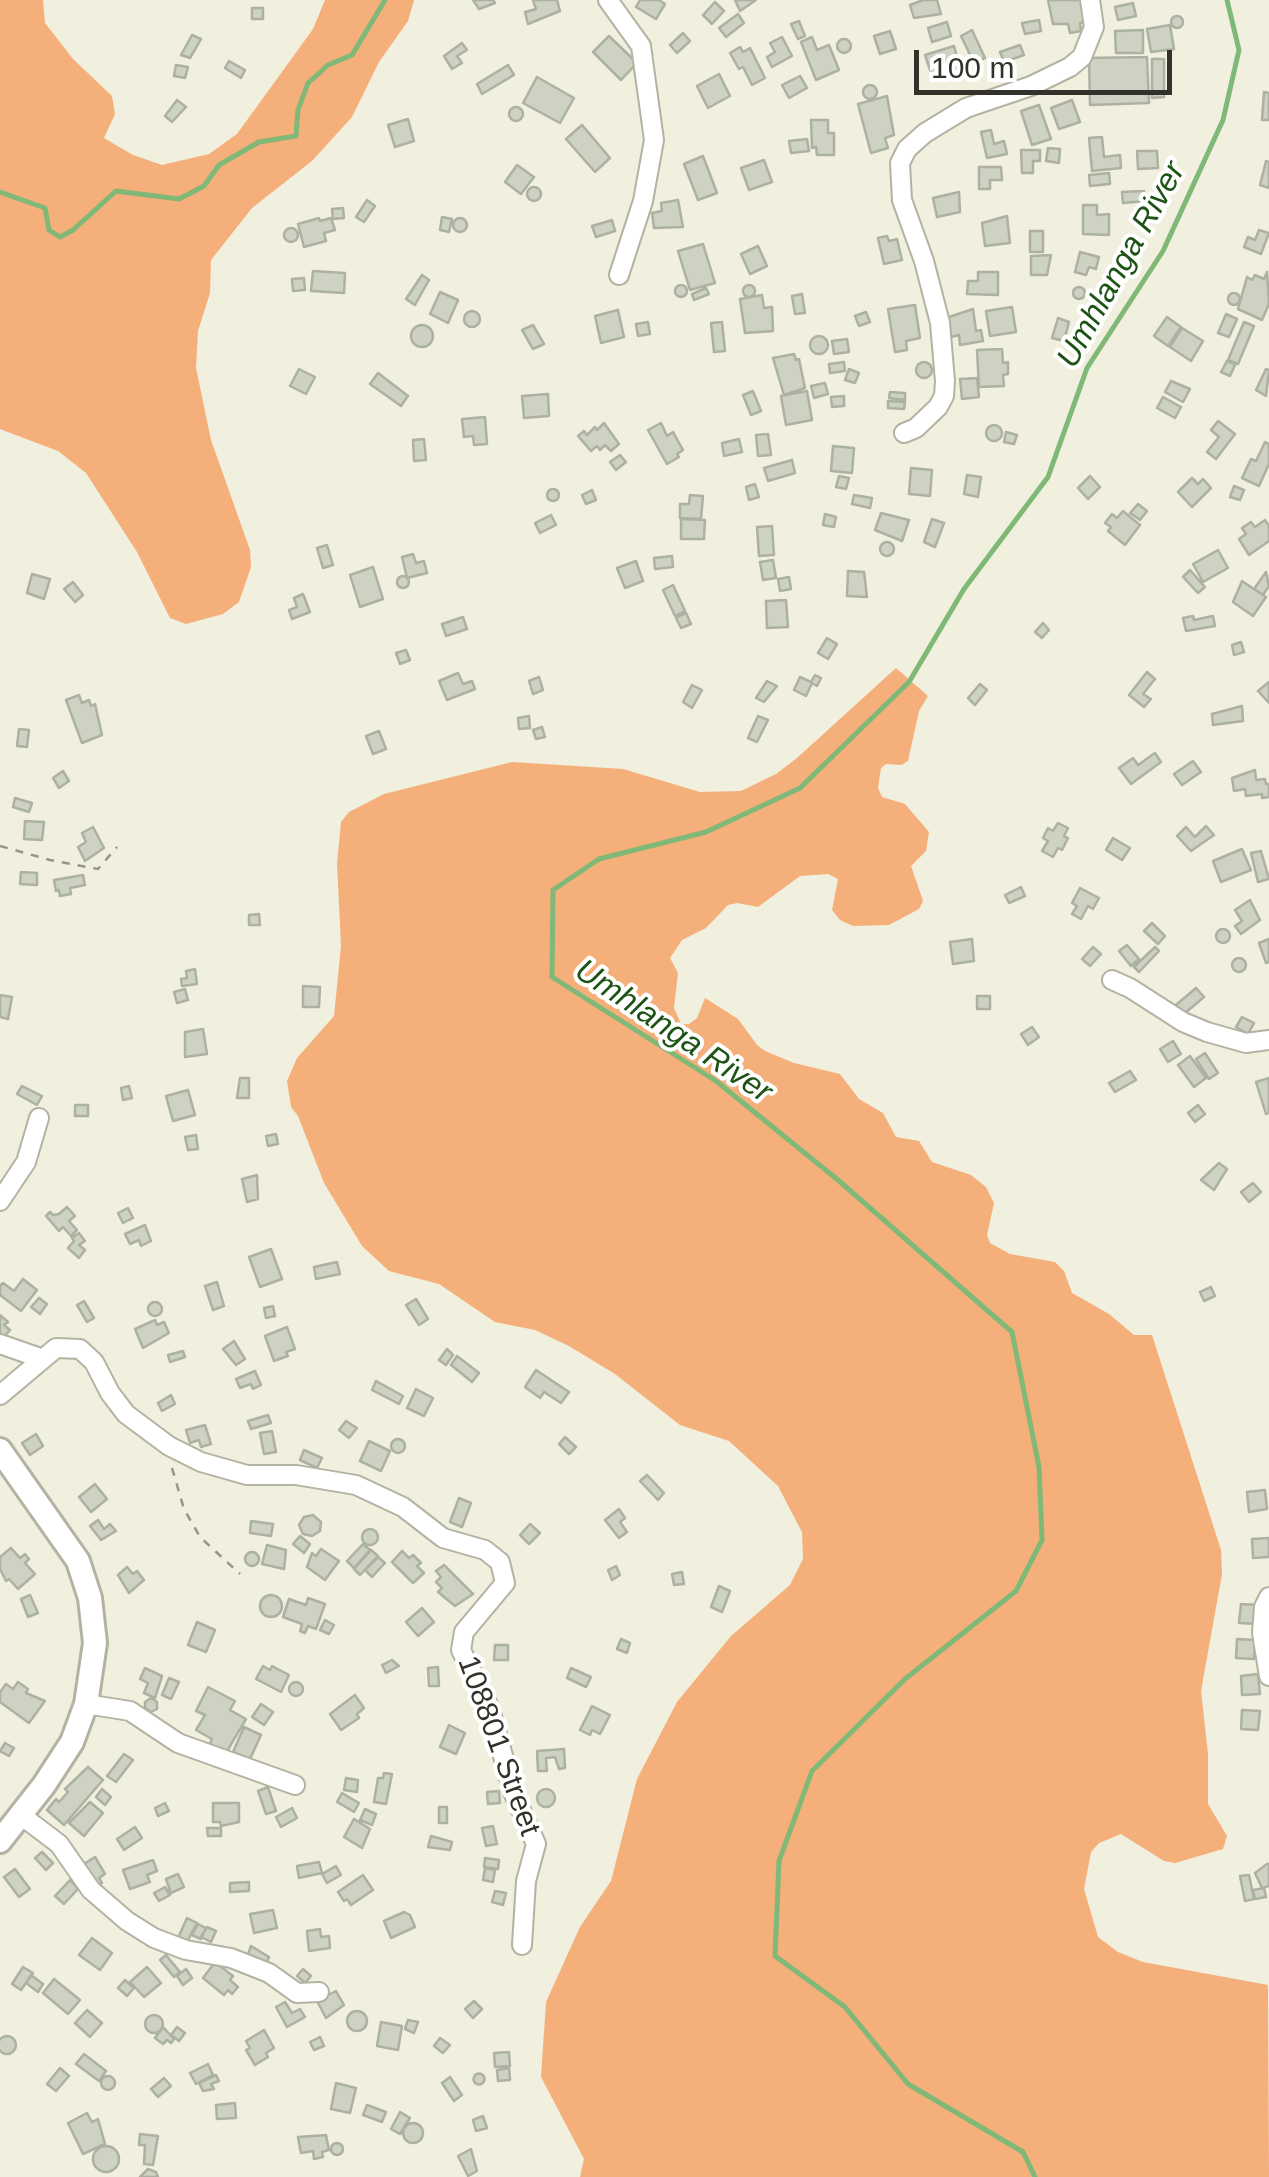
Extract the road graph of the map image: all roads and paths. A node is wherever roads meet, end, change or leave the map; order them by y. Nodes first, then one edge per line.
1 (608, 0) edge
2 (1090, 0) edge
3 (619, 275) dead end
4 (904, 434) dead end
5 (0, 846) edge
6 (118, 846) dead end
7 (1112, 980) dead end
8 (1269, 1040) edge
9 (39, 1118) dead end
10 (0, 1200) edge
11 (0, 1344) edge
12 (44, 1359) junction
13 (0, 1395) edge
14 (169, 1446) junction
15 (0, 1450) edge
16 (240, 1574) dead end
17 (1269, 1598) edge
18 (1269, 1676) edge
19 (86, 1704) junction
20 (295, 1785) dead end
21 (22, 1816) junction
22 (0, 1842) edge
23 (522, 1945) dead end
24 (319, 1992) dead end

1 - 3 street
2 - 4 street
5 - 6 path
7 - 8 street
9 - 10 street
11 - 12 street
12 - 13 street
12 - 14 street, 108801 Street
14 - 16 path
14 - 23 street, 108801 Street
15 - 19 street
17 - 18 street
19 - 20 street
19 - 21 street
21 - 22 street
21 - 24 street

